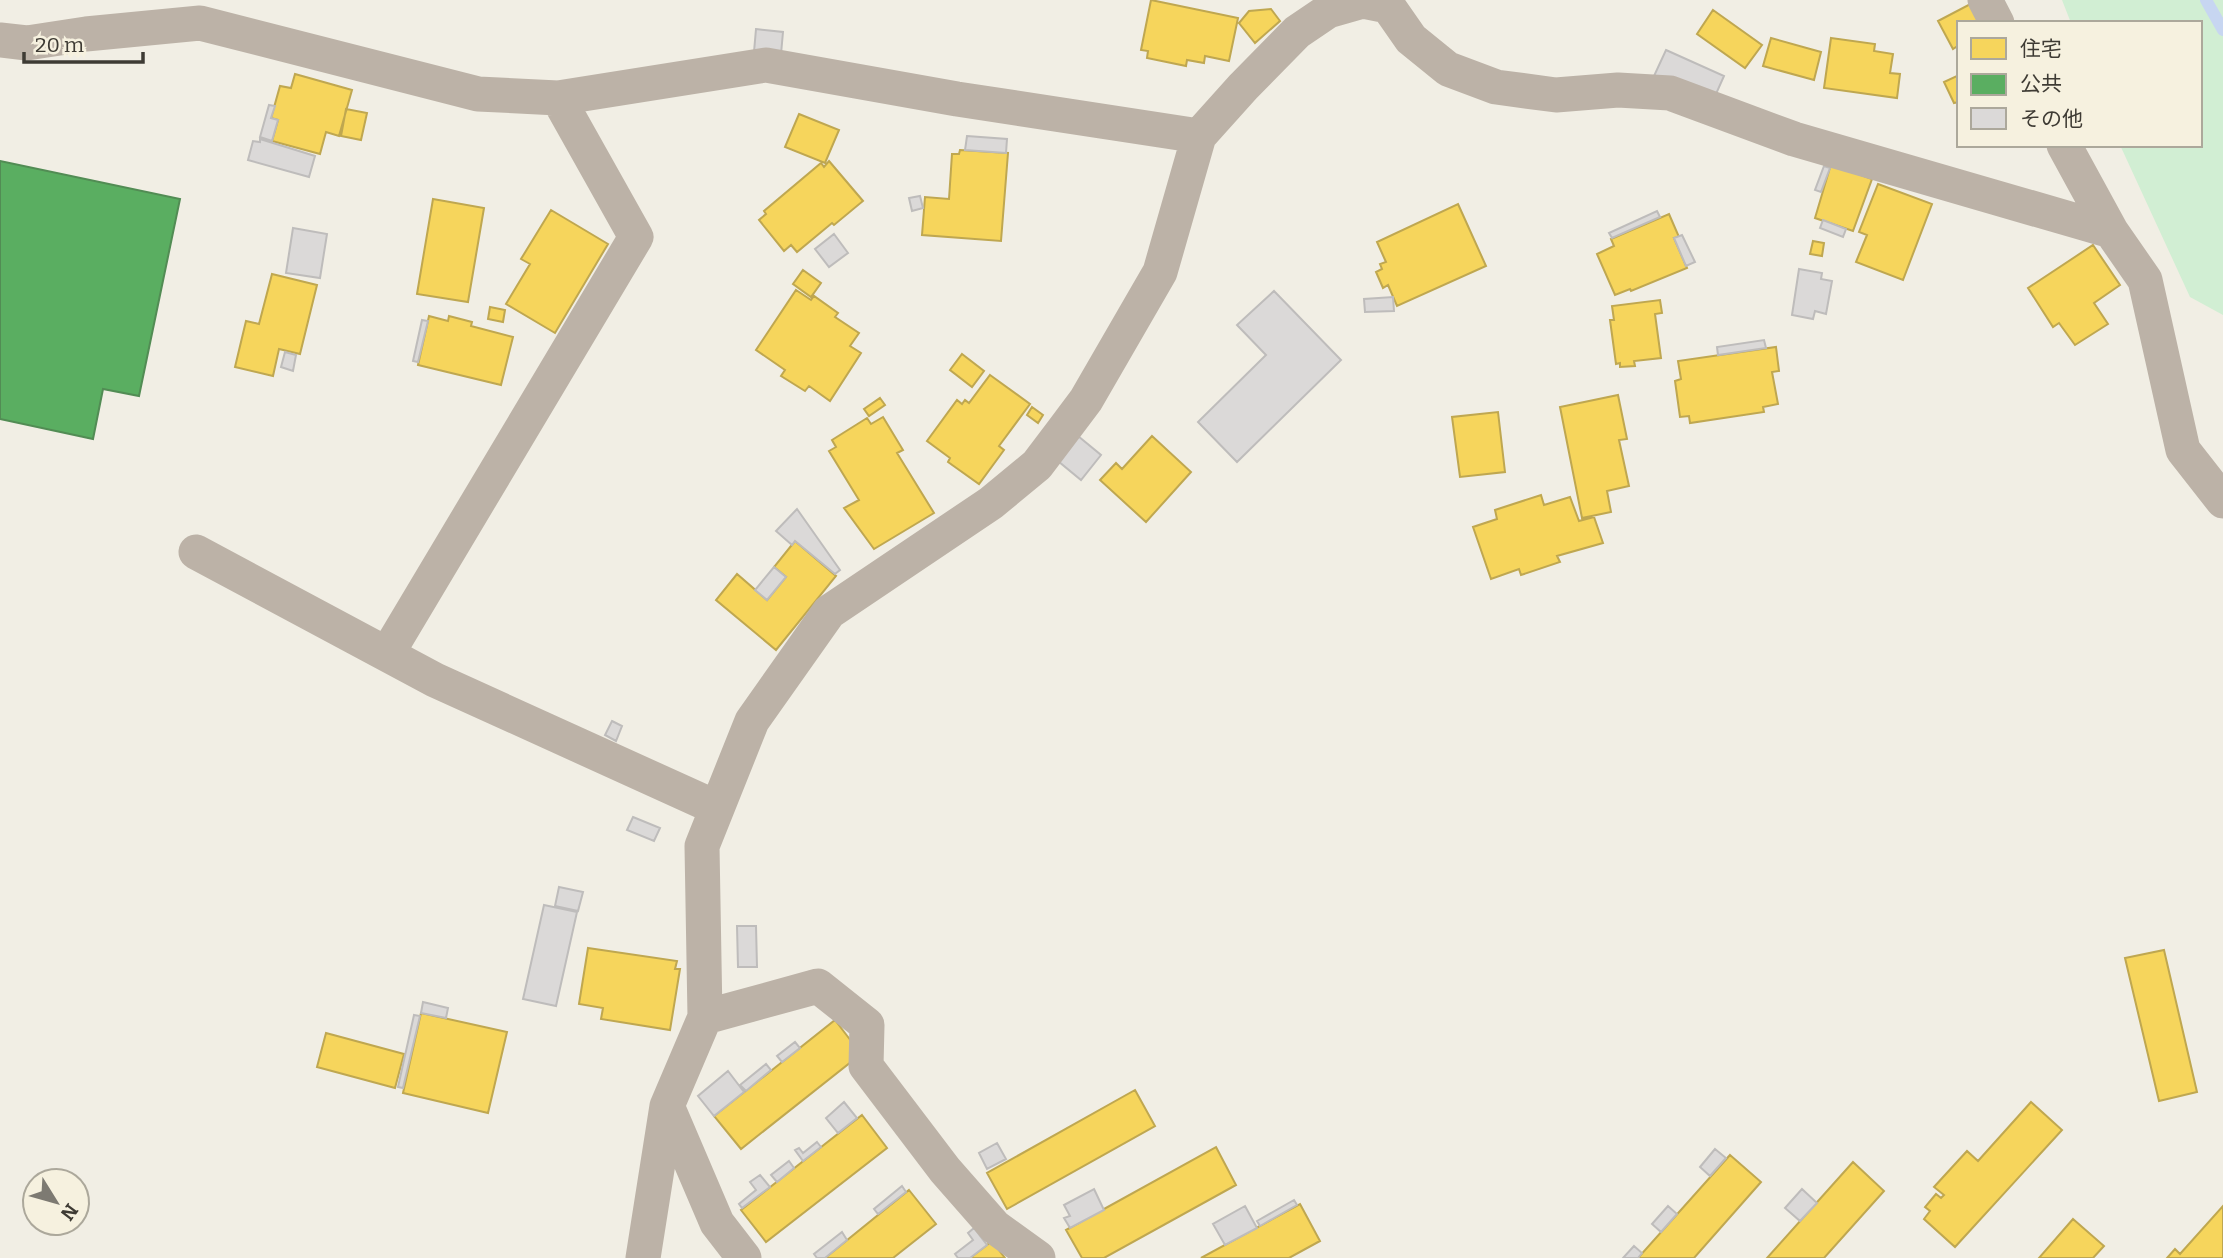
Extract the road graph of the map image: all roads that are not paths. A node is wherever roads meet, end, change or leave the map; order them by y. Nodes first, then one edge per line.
1 (1985, 0) edge
2 (1390, 3) edge
3 (1996, 21) edge
4 (0, 40) edge
5 (558, 98) junction
6 (1199, 136) junction
7 (2065, 147) edge
8 (2111, 231) junction
9 (2223, 501) edge
10 (196, 552) dead end
11 (387, 654) junction
12 (717, 808) junction
13 (705, 1017) junction
14 (667, 1106) junction
15 (643, 1258) edge
16 (744, 1258) edge
17 (1038, 1258) edge

1 - 3 street
2 - 6 street
2 - 8 street
4 - 5 street
5 - 6 street
5 - 11 street
6 - 12 street
7 - 8 street
8 - 9 street
10 - 11 street
11 - 12 street
12 - 13 street
13 - 14 street
13 - 17 street
14 - 15 street
14 - 16 street

